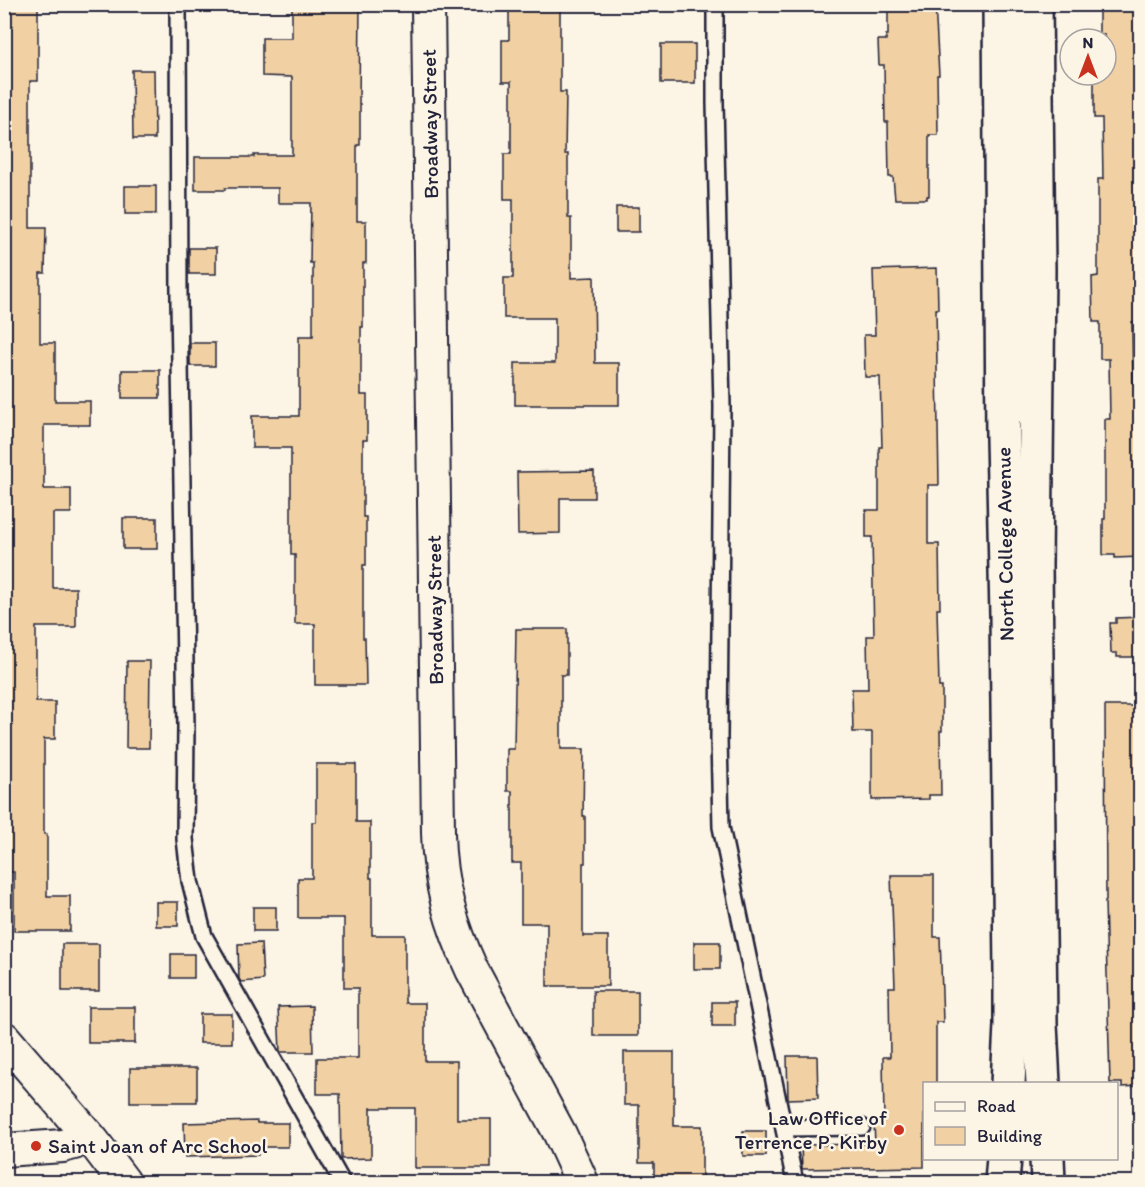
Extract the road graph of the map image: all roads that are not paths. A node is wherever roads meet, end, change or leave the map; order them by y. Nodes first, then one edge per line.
1 (178, 4) edge
2 (428, 4) edge
3 (715, 4) edge
4 (1000, 4) edge
5 (1018, 4) edge
6 (1035, 4) edge
7 (1020, 424) dead end
8 (1021, 508) dead end
9 (4, 1038) edge
10 (1025, 1048) dead end
11 (1008, 1082) edge
12 (1043, 1082) edge
13 (862, 1127) dead end
14 (784, 1128) junction
15 (87, 1135) junction
16 (4, 1150) edge
17 (1004, 1160) edge
18 (1016, 1160) edge
19 (1034, 1160) edge
20 (1047, 1160) edge
21 (124, 1182) edge
22 (342, 1182) edge
23 (582, 1182) edge
24 (795, 1182) edge
25 (1002, 1182) edge
26 (1011, 1182) edge
27 (1040, 1182) edge
28 (1048, 1182) edge

1 - 22 lane
2 - 23 street, Broadway Street
3 - 14 lane
4 - 11 main road, North College Avenue
5 - 7 lane, North College Avenue
6 - 12 main road, North College Avenue
8 - 10 lane, North College Avenue
9 - 15 street
13 - 14 lane
14 - 24 lane
15 - 16 street
15 - 21 street
17 - 25 main road
18 - 26 lane
19 - 27 lane
20 - 28 main road

